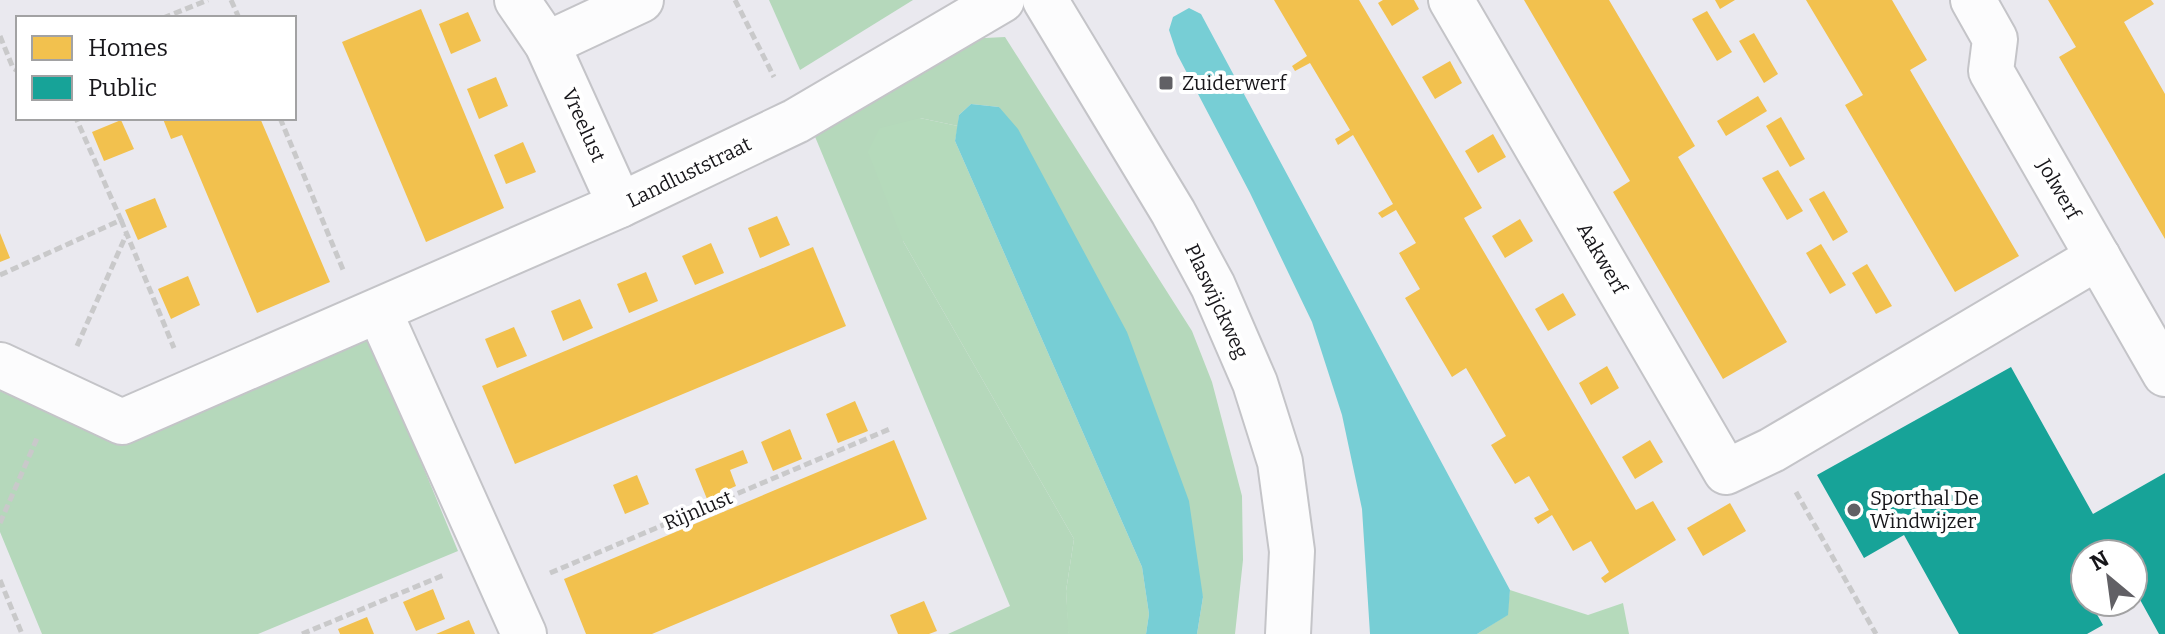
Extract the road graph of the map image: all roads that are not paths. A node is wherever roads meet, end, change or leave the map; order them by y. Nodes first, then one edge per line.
1 (517, 0) edge
2 (641, 0) edge
3 (1002, 0) edge
4 (1045, 0) edge
5 (1451, 0) edge
6 (1973, 0) edge
7 (547, 44) junction
8 (620, 205) junction
9 (2098, 257) junction
10 (371, 314) junction
11 (0, 365) edge
12 (2165, 374) edge
13 (524, 634) edge
14 (1288, 634) edge

1 - 7 street, Vreelust
2 - 7 street
3 - 8 street, Landluststraat
4 - 14 street, Plaswijckweg
5 - 9 street, Aakwerf
6 - 9 street, Jolwerf
7 - 8 street, Vreelust
8 - 10 street, Landluststraat
9 - 12 street, Jolwerf
10 - 11 street, Landluststraat
10 - 13 street

